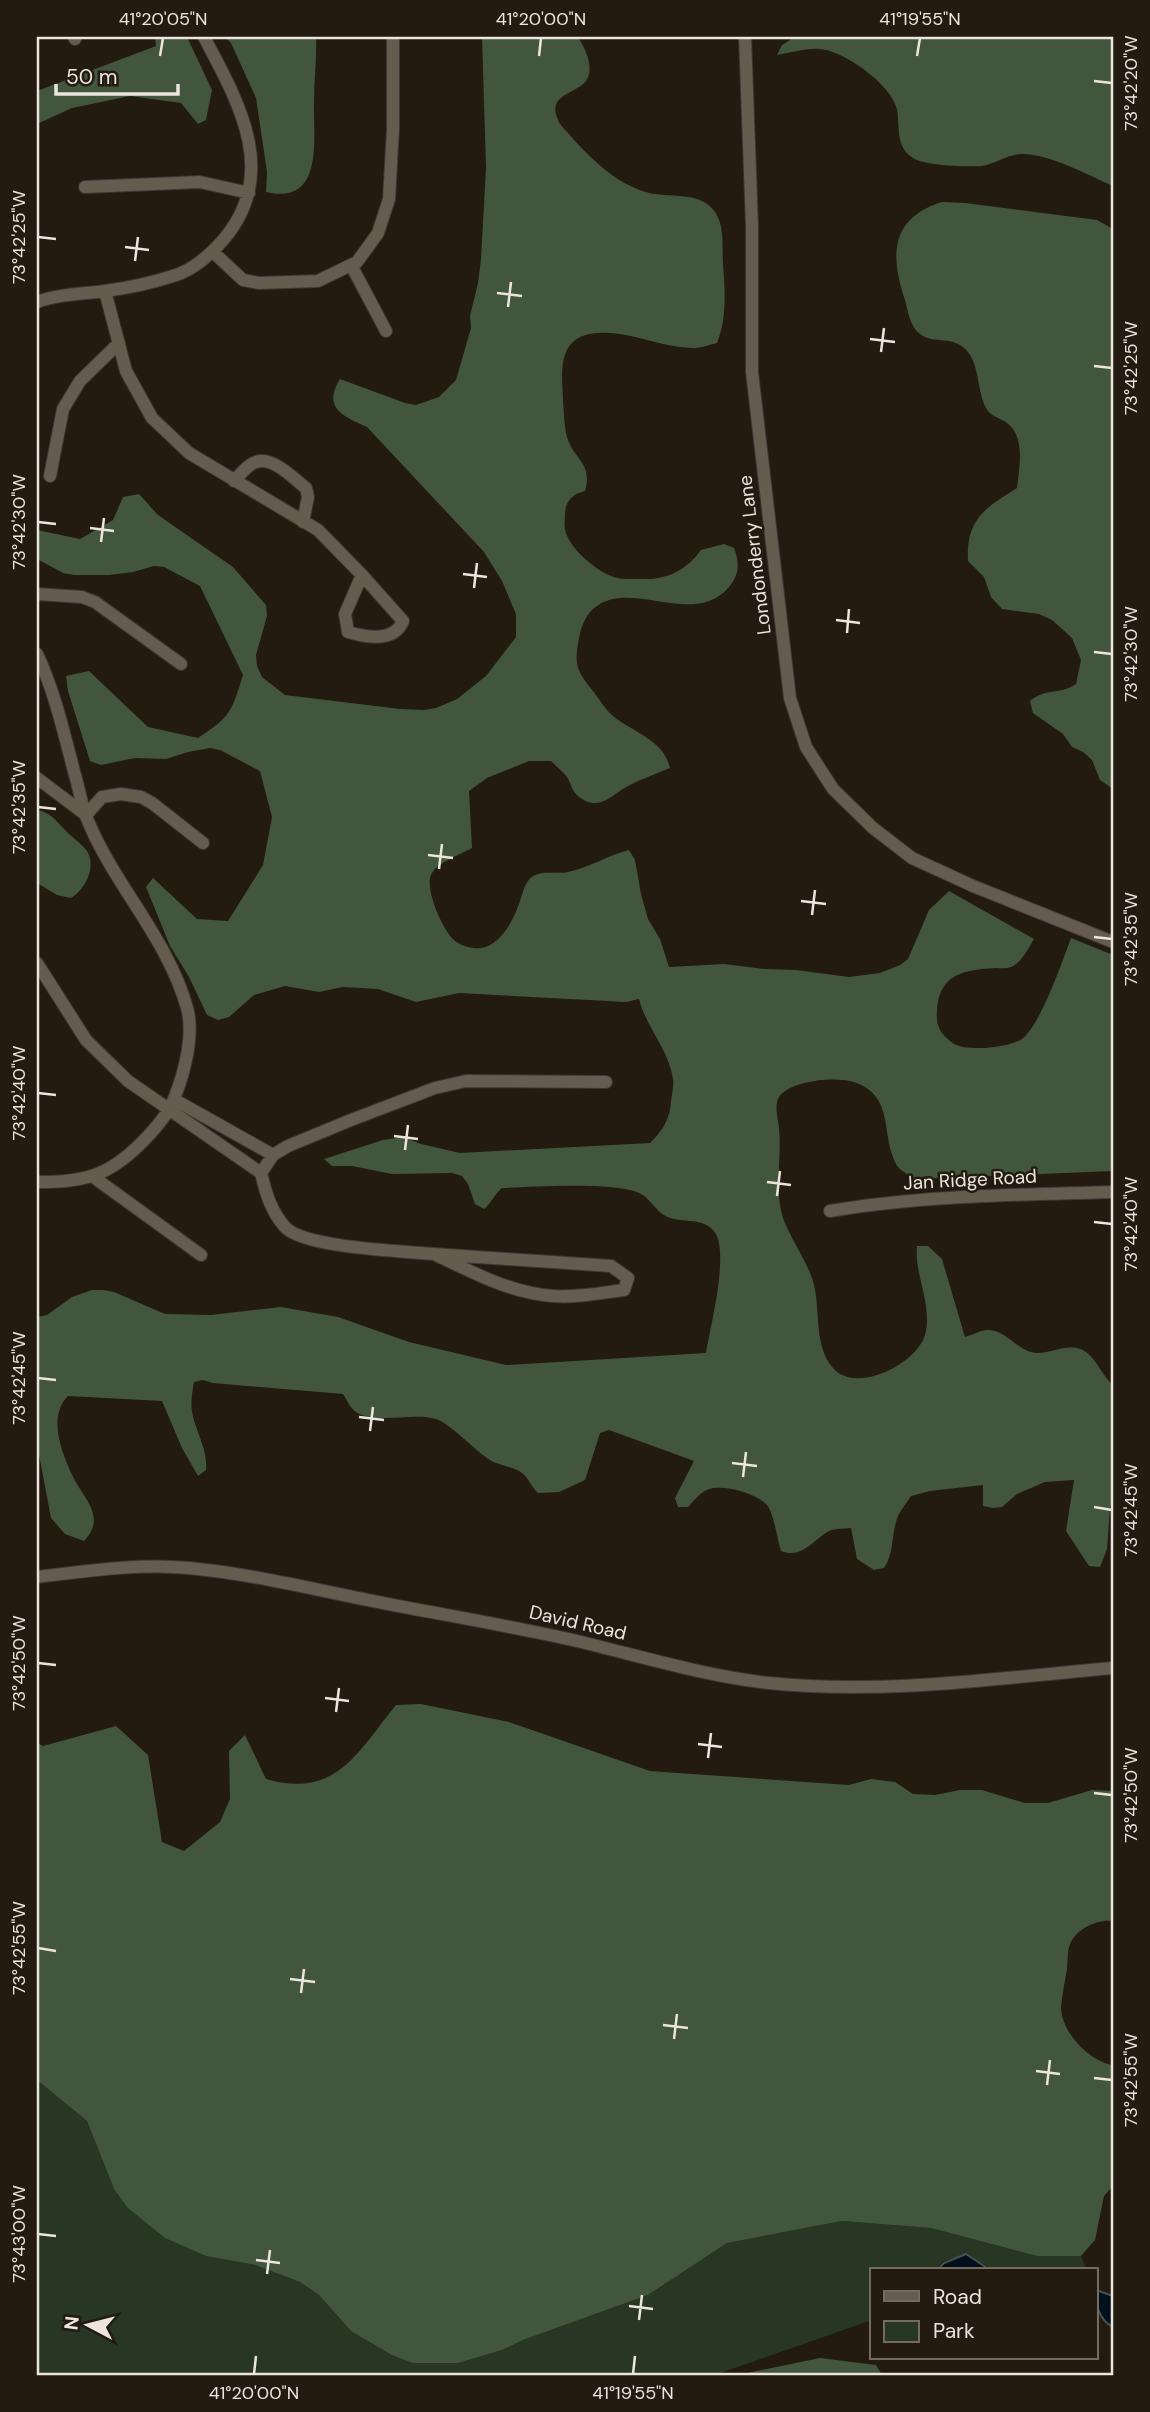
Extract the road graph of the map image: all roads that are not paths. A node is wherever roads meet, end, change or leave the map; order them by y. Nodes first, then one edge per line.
1 (204, 37) edge
2 (393, 37) edge
3 (745, 37) edge
4 (86, 187) dead end
5 (249, 193) junction
6 (213, 252) junction
7 (351, 265) junction
8 (105, 291) junction
9 (37, 302) edge
10 (386, 331) dead end
11 (119, 343) junction
12 (50, 476) dead end
13 (234, 481) junction
14 (303, 522) junction
15 (362, 575) junction
16 (37, 594) edge
17 (37, 654) edge
18 (181, 664) dead end
19 (37, 778) edge
20 (86, 815) junction
21 (203, 843) dead end
22 (1113, 942) edge
23 (37, 963) edge
24 (606, 1082) dead end
25 (172, 1106) junction
26 (273, 1155) junction
27 (261, 1173) junction
28 (92, 1176) junction
29 (37, 1182) edge
30 (1113, 1192) edge
31 (830, 1211) dead end
32 (434, 1254) junction
33 (201, 1255) dead end
34 (37, 1577) edge
35 (1113, 1668) edge

1 - 5 street
2 - 7 street
3 - 22 street, Londonderry Lane
4 - 5 street
5 - 6 street
6 - 7 street
6 - 8 street
7 - 10 street
8 - 9 street
8 - 11 street
11 - 12 street
11 - 13 street
13 - 14 street
13 - 14 street
14 - 15 street
15 - 15 street
16 - 18 street
17 - 20 street
19 - 20 street
20 - 21 street
20 - 25 street
23 - 25 street
24 - 26 street
25 - 26 street
25 - 27 street
25 - 28 street
26 - 27 street
27 - 32 street
28 - 29 street
28 - 33 street
30 - 31 street, Jan Ridge Road
32 - 32 street
34 - 35 street, David Road

